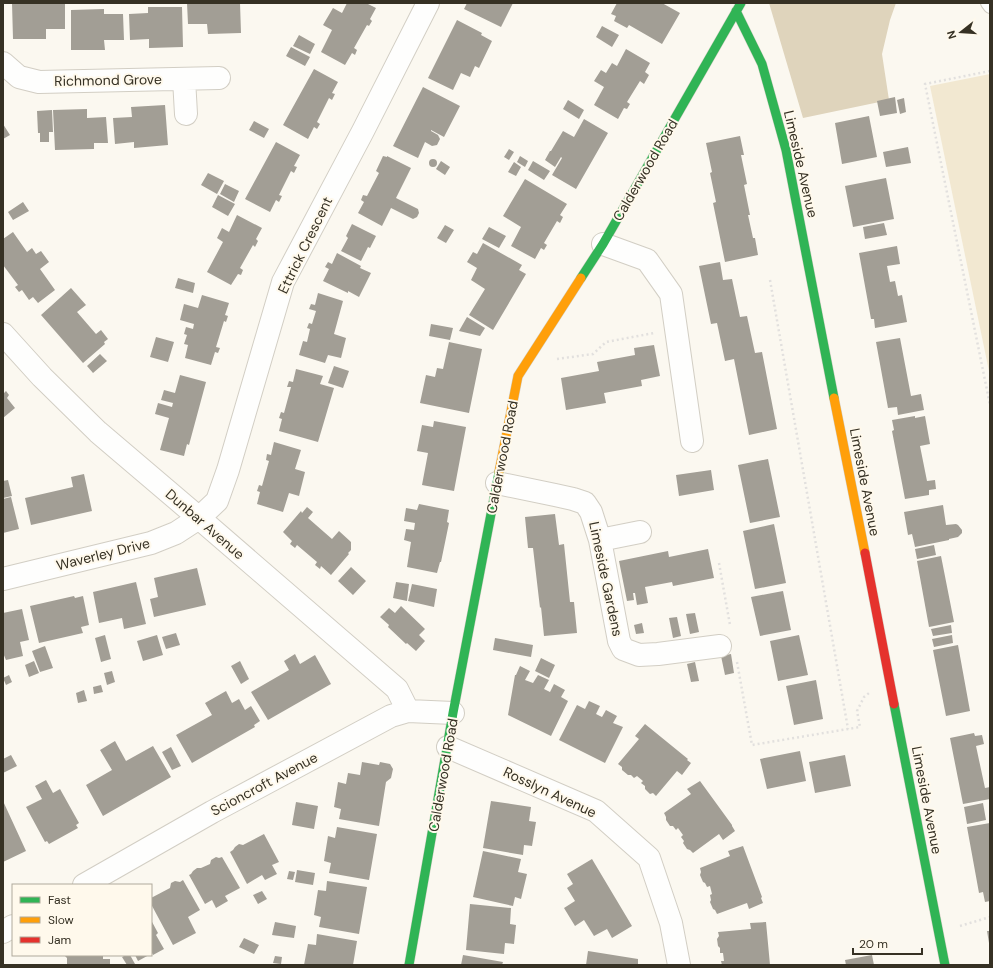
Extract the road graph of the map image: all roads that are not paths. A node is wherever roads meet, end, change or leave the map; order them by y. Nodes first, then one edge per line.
1 (428, 3) edge
2 (987, 3) edge
3 (738, 7) edge
4 (990, 8) edge
5 (3, 63) edge
6 (219, 78) dead end
7 (184, 79) junction
8 (186, 114) dead end
9 (603, 244) junction
10 (3, 334) edge
11 (692, 441) dead end
12 (497, 483) junction
13 (199, 518) junction
14 (640, 532) dead end
15 (600, 540) junction
16 (3, 579) edge
17 (720, 646) dead end
18 (408, 711) junction
19 (453, 713) junction
20 (448, 747) junction
21 (86, 884) edge
22 (12, 927) edge
23 (3, 932) edge
24 (409, 965) edge
25 (679, 965) edge
26 (945, 965) edge

1 - 13 street, Ettrick Crescent
2 - 4 lane
3 - 9 street, Calderwood Road
3 - 26 street, Limeside Avenue
5 - 7 street, Richmond Grove
6 - 7 street, Richmond Grove
7 - 8 street
9 - 11 street
9 - 12 street, Calderwood Road
10 - 13 street, Dunbar Avenue
12 - 15 street, Limeside Gardens
12 - 19 street, Calderwood Road
13 - 16 street, Waverley Drive
13 - 18 street, Dunbar Avenue
14 - 15 street
15 - 17 street, Limeside Gardens
18 - 19 street, Scioncroft Avenue
18 - 21 street, Scioncroft Avenue
19 - 20 street, Calderwood Road
20 - 24 street, Calderwood Road
20 - 25 street, Rosslyn Avenue
22 - 23 street

